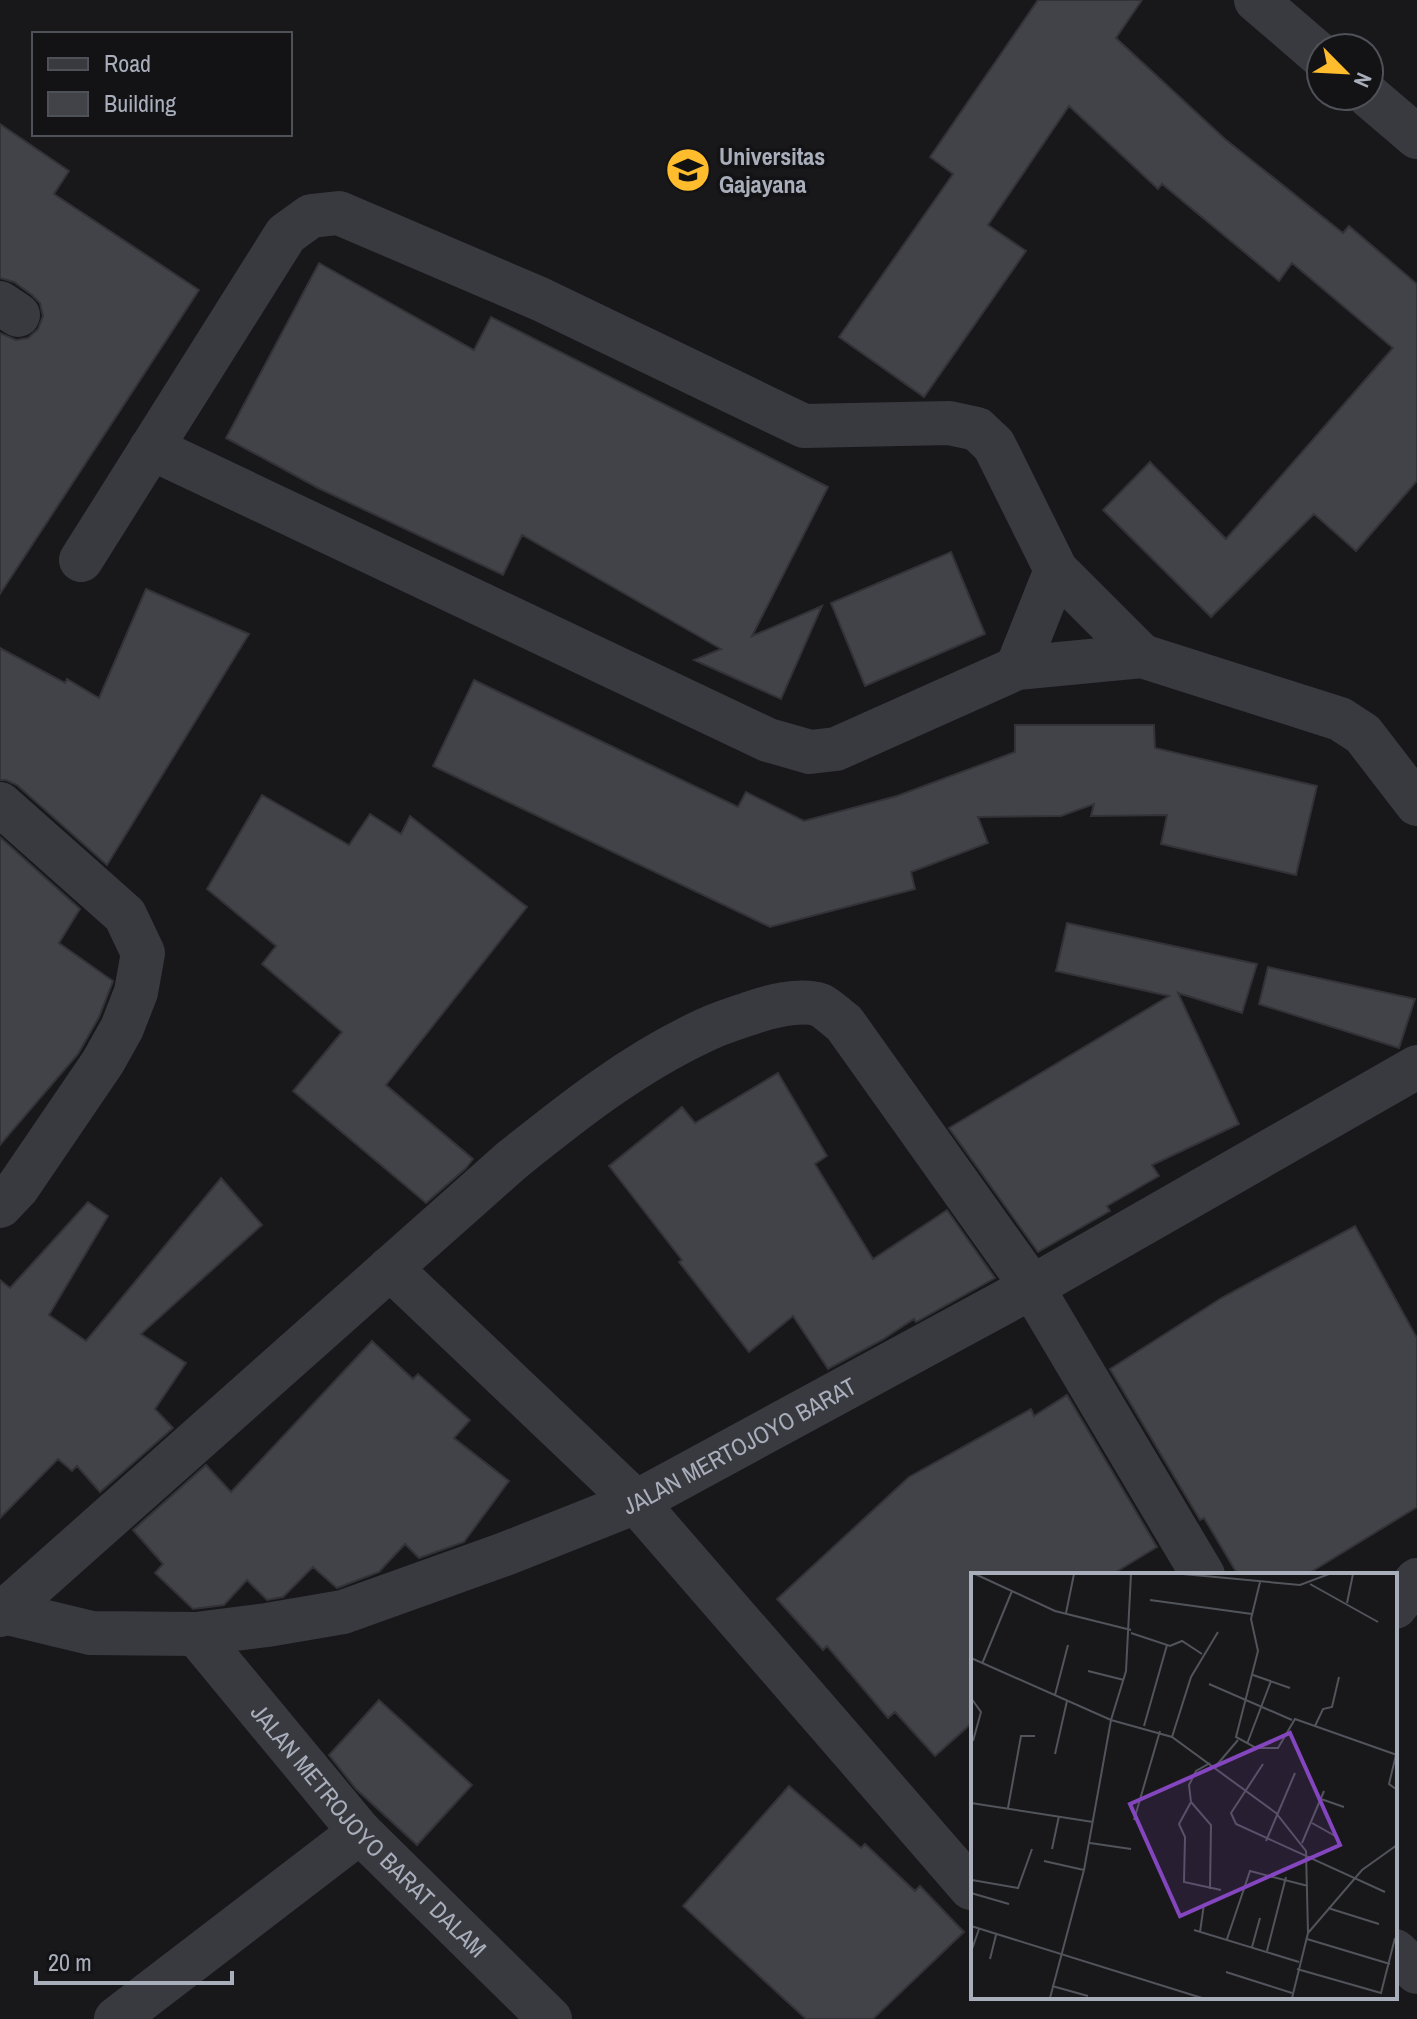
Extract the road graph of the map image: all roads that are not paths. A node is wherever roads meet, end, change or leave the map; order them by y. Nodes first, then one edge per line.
1 (1256, 0) edge
2 (1305, 42) edge
3 (1385, 110) edge
4 (1417, 137) edge
5 (151, 448) junction
6 (81, 560) dead end
7 (1056, 570) junction
8 (1142, 656) junction
9 (1017, 668) junction
10 (0, 804) edge
11 (1417, 804) edge
12 (1413, 1080) edge
13 (0, 1206) edge
14 (390, 1268) junction
15 (1032, 1287) junction
16 (636, 1502) junction
17 (1202, 1573) edge
18 (1417, 1580) edge
19 (1397, 1605) edge
20 (1, 1613) edge
21 (196, 1634) junction
22 (360, 1832) junction
23 (971, 1888) dead end
24 (1397, 1953) edge
25 (1417, 1972) edge
26 (116, 2019) edge
27 (550, 2019) edge

1 - 2 street
3 - 4 street
5 - 6 street
5 - 7 street
5 - 9 street
7 - 8 street
7 - 9 street
8 - 9 street
8 - 11 street
10 - 13 street
12 - 15 street, JALAN MERTOJOYO BARAT
14 - 15 street
14 - 16 street
14 - 20 street
15 - 16 street, JALAN MERTOJOYO BARAT
15 - 17 street
16 - 21 street, JALAN MERTOJOYO BARAT
16 - 23 street
18 - 19 street
20 - 21 street, JALAN MERTOJOYO BARAT
21 - 22 street, JALAN METROJOYO BARAT DALAM
22 - 26 street
22 - 27 street, JALAN METROJOYO BARAT DALAM
24 - 25 street

